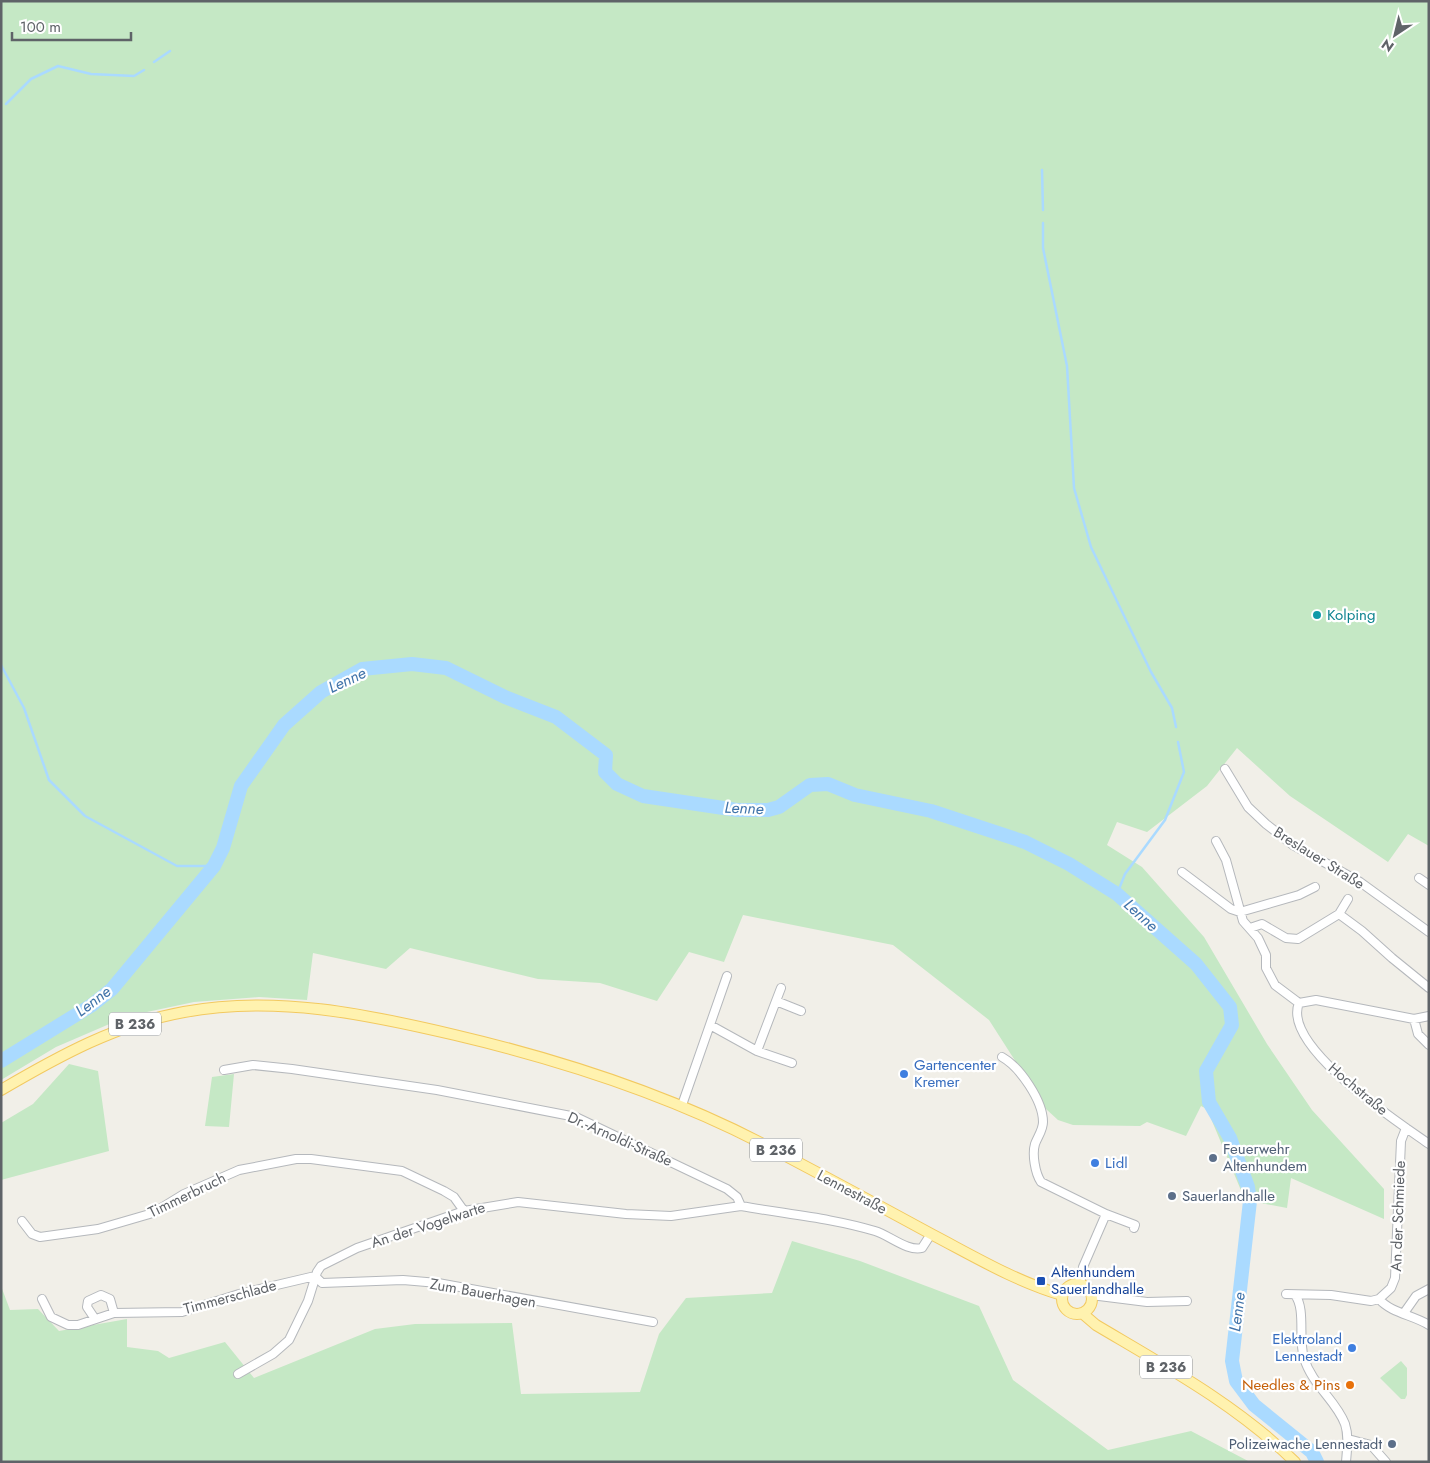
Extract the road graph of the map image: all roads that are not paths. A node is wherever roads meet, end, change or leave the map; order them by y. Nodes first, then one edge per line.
1 (1225, 769) dead end
2 (1216, 841) dead end
3 (1182, 872) dead end
4 (1419, 878) dead end
5 (1429, 885) edge
6 (1316, 887) dead end
7 (1348, 899) dead end
8 (1240, 912) junction
9 (1338, 914) junction
10 (1250, 928) junction
11 (1429, 932) edge
12 (727, 976) dead end
13 (781, 988) dead end
14 (1429, 988) edge
15 (776, 1001) junction
16 (1299, 1003) junction
17 (801, 1011) dead end
18 (1429, 1016) edge
19 (1414, 1019) junction
20 (710, 1025) junction
21 (1429, 1045) edge
22 (757, 1051) junction
23 (1002, 1057) dead end
24 (792, 1063) dead end
25 (224, 1070) dead end
26 (1, 1090) edge
27 (682, 1105) junction
28 (1406, 1128) junction
29 (1429, 1144) edge
30 (741, 1206) junction
31 (464, 1211) junction
32 (1106, 1214) junction
33 (22, 1221) dead end
34 (1134, 1228) dead end
35 (932, 1234) junction
36 (315, 1276) junction
37 (1080, 1284) junction
38 (1429, 1289) edge
39 (1286, 1294) dead end
40 (1062, 1295) junction
41 (1091, 1295) junction
42 (1295, 1295) junction
43 (42, 1299) dead end
44 (1379, 1299) junction
45 (1188, 1301) dead end
46 (114, 1313) junction
47 (1082, 1313) junction
48 (1404, 1313) junction
49 (95, 1319) junction
50 (653, 1322) dead end
51 (1429, 1325) edge
52 (238, 1374) dead end
53 (1348, 1439) junction
54 (1292, 1459) edge
55 (1346, 1462) edge
56 (1386, 1462) edge

1 - 11 street, Breslauer Straße
2 - 8 street
3 - 8 street
4 - 5 street
6 - 8 street
7 - 9 street
8 - 10 street
9 - 10 street
9 - 14 street
10 - 16 street
12 - 20 street
13 - 15 street
15 - 17 street
15 - 22 street
16 - 19 street
16 - 28 street, Hochstraße
18 - 19 street
19 - 21 street
20 - 22 street
20 - 27 street
22 - 24 street
23 - 32 street
25 - 30 street, Dr.-Arnoldi-Straße
26 - 27 main road, Lennestraße / B 236
27 - 35 main road, Lennestraße / B 236
28 - 29 street, Hochstraße
28 - 44 street, An der Schmiede
30 - 31 street, An der Vogelwarte
30 - 35 street
31 - 33 street, Timmerbruch
31 - 36 street, An der Vogelwarte
32 - 34 street
32 - 37 street
35 - 40 main road, Lennestraße / B 236
36 - 46 street, Timmerschlade
36 - 50 street, Zum Bauerhagen
36 - 52 street
37 - 40 main road
37 - 41 main road
38 - 48 street
39 - 42 street
40 - 47 main road, B 236
41 - 45 street
41 - 47 main road
42 - 44 street
42 - 53 street
43 - 49 street, Timmerschlade
44 - 48 street
46 - 49 street, Timmerschlade
46 - 49 street
47 - 54 main road, B 236
48 - 51 street
53 - 55 street
53 - 56 street

